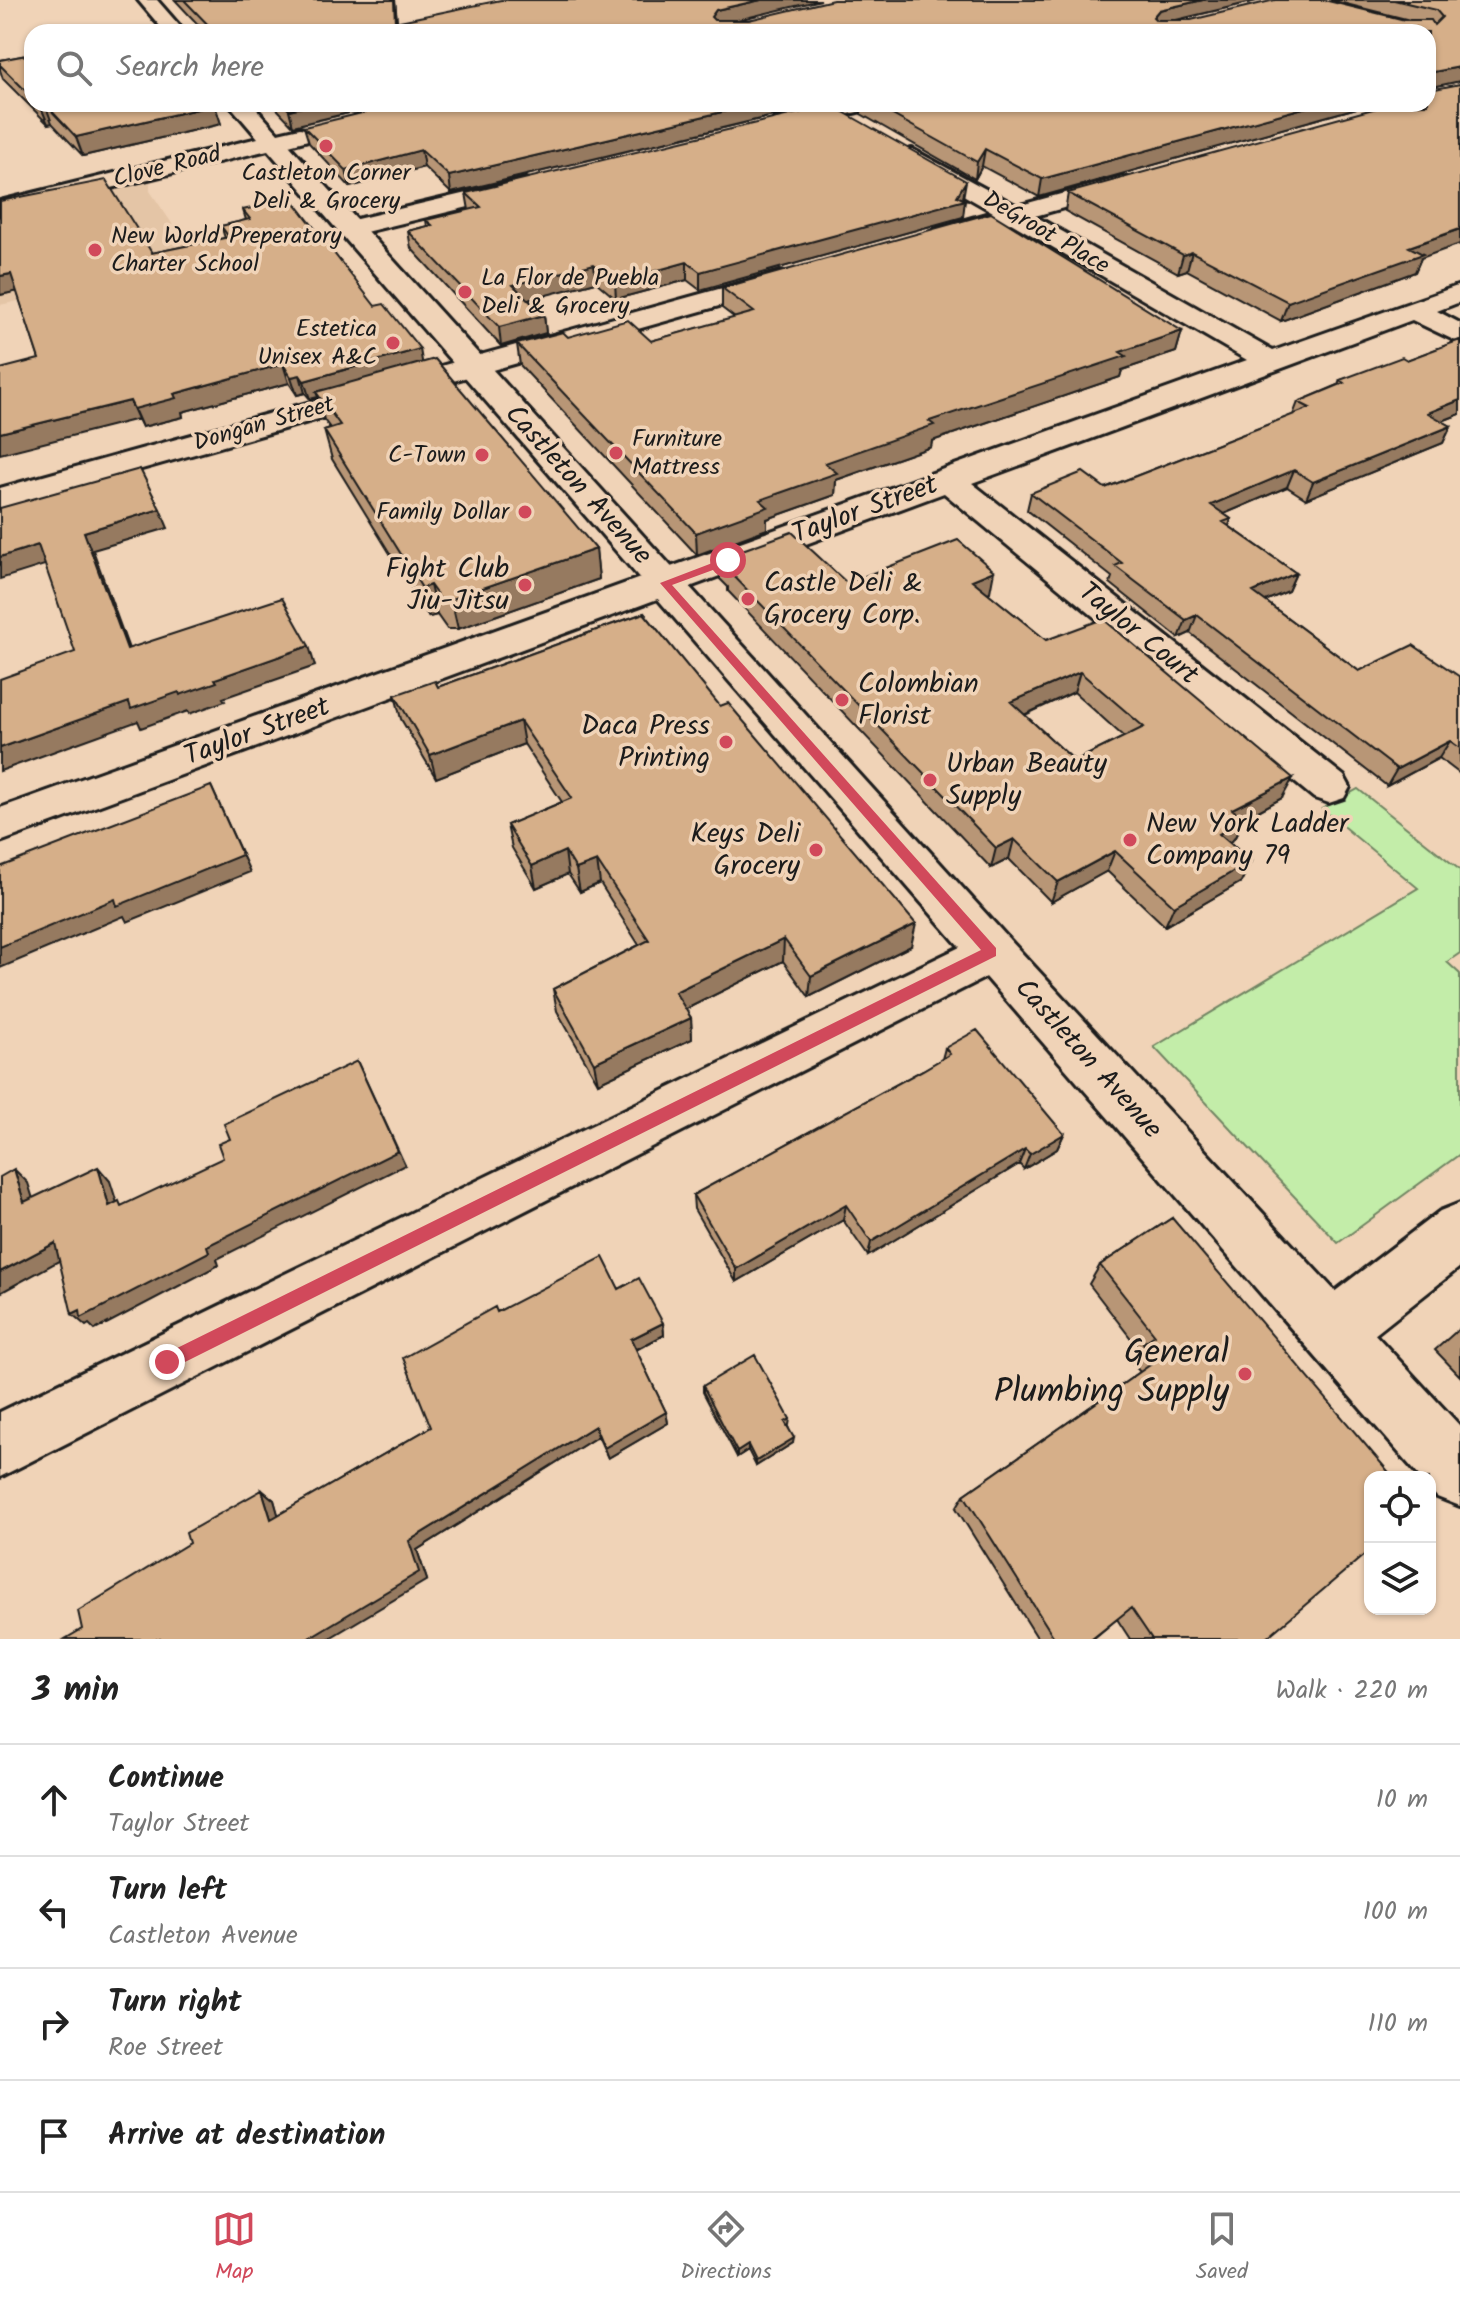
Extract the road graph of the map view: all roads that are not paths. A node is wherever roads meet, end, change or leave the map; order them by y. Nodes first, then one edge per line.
1 (147, 0) edge
2 (168, 24) edge
3 (247, 112) edge
4 (813, 112) edge
5 (326, 128) edge
6 (760, 129) edge
7 (274, 141) junction
8 (888, 142) edge
9 (1150, 176) edge
10 (545, 181) edge
11 (0, 208) edge
12 (1014, 214) junction
13 (349, 228) junction
14 (919, 241) edge
15 (797, 275) edge
16 (1460, 293) edge
17 (1413, 310) junction
18 (1460, 334) edge
19 (1271, 362) junction
20 (471, 366) junction
21 (948, 480) junction
22 (0, 499) edge
23 (665, 583) junction
24 (1329, 787) dead end
25 (0, 825) edge
26 (991, 952) junction
27 (1460, 1231) edge
28 (1333, 1330) junction
29 (0, 1445) edge
30 (1460, 1474) edge

1 - 2 street
3 - 7 street, Castleton Avenue
4 - 6 street
5 - 7 street, Clove Road
7 - 11 street, Clove Road
7 - 13 street, Castleton Avenue
8 - 12 street, DeGroot Place
9 - 12 street
10 - 13 street
12 - 14 street
12 - 19 street, DeGroot Place
13 - 20 street, Castleton Avenue
15 - 20 street, Dongan Street
16 - 17 street, Taylor Street
17 - 18 street
17 - 19 street, Taylor Street
19 - 21 street, Taylor Street
20 - 22 street, Dongan Street
20 - 23 street, Castleton Avenue
21 - 23 street, Taylor Street
21 - 24 street, Taylor Court
23 - 25 street, Taylor Street
23 - 26 street, Castleton Avenue
26 - 28 street, Castleton Avenue
26 - 29 street
27 - 28 street
28 - 30 street, Castleton Avenue

